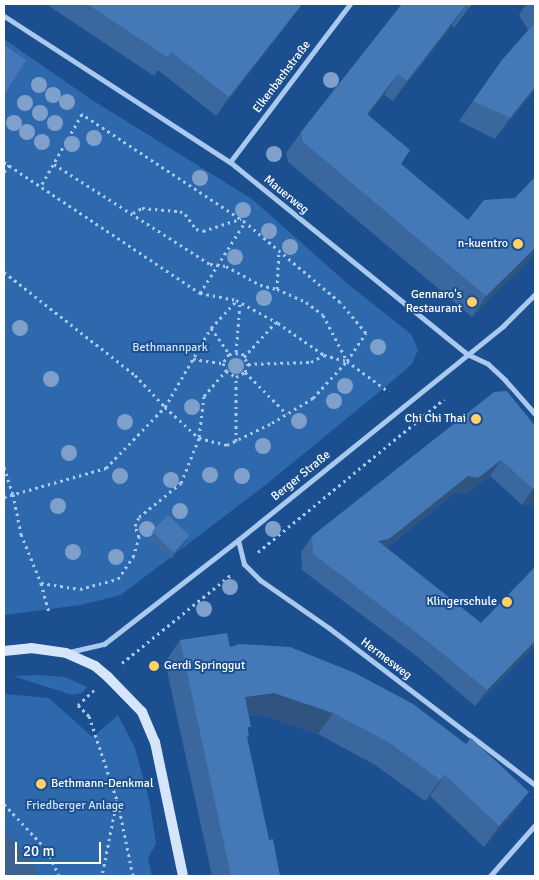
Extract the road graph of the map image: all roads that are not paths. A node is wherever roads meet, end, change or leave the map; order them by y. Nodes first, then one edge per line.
1 (350, 4) edge
2 (4, 16) edge
3 (230, 162) junction
4 (535, 294) edge
5 (467, 354) junction
6 (535, 414) edge
7 (238, 540) junction
8 (4, 651) edge
9 (66, 653) junction
10 (535, 785) edge
11 (535, 825) edge
12 (183, 876) edge
13 (490, 876) edge

1 - 3 street, Elkenbachstraße
2 - 3 street, Mauerweg
3 - 5 street, Mauerweg
4 - 5 street, Berger Straße
5 - 6 street, Mauerweg
5 - 7 street, Berger Straße
7 - 9 street, Berger Straße
7 - 10 street, Hermesweg
8 - 9 main road
9 - 12 main road
11 - 13 street

